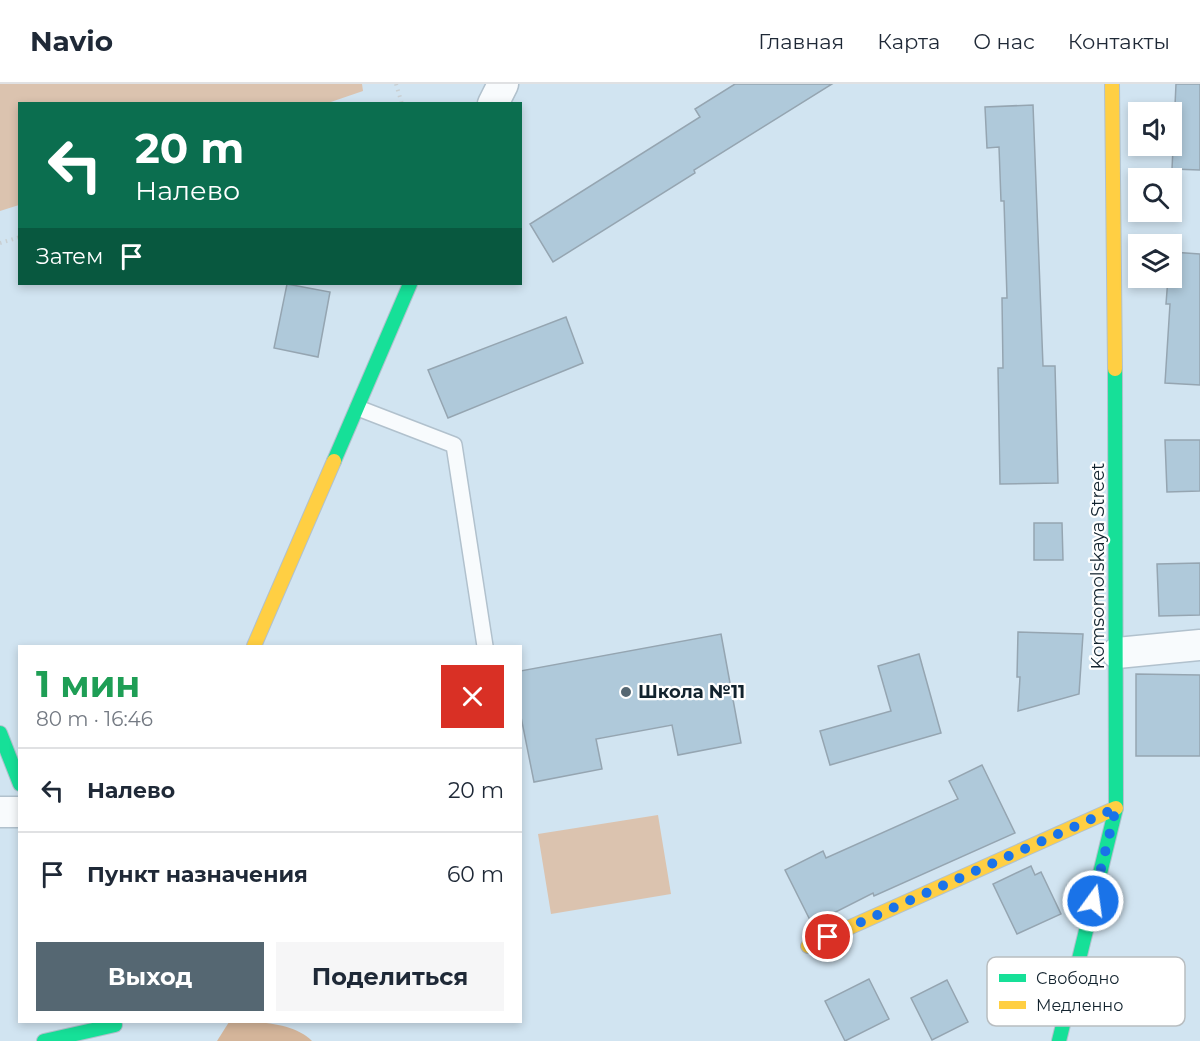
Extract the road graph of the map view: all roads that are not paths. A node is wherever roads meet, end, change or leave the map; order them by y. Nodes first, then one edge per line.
1 (503, 84) edge
2 (1112, 84) edge
3 (494, 102) edge
4 (410, 285) edge
5 (358, 408) junction
6 (254, 645) edge
7 (485, 645) edge
8 (1200, 645) edge
9 (1117, 652) junction
10 (0, 733) edge
11 (18, 779) edge
12 (1116, 808) junction
13 (0, 812) edge
14 (18, 812) edge
15 (808, 946) dead end
16 (1080, 957) edge
17 (115, 1023) edge
18 (1063, 1026) edge
19 (44, 1041) edge
20 (121, 1041) edge
21 (1059, 1041) edge

1 - 3 street
2 - 9 street, Komsomolskaya Street
4 - 5 street
5 - 6 street
5 - 7 lane
8 - 9 street
9 - 12 street, Komsomolskaya Street
10 - 11 street
12 - 15 street
12 - 16 street, Komsomolskaya Street
13 - 14 street
17 - 19 street
17 - 20 street
18 - 21 street, Komsomolskaya Street

